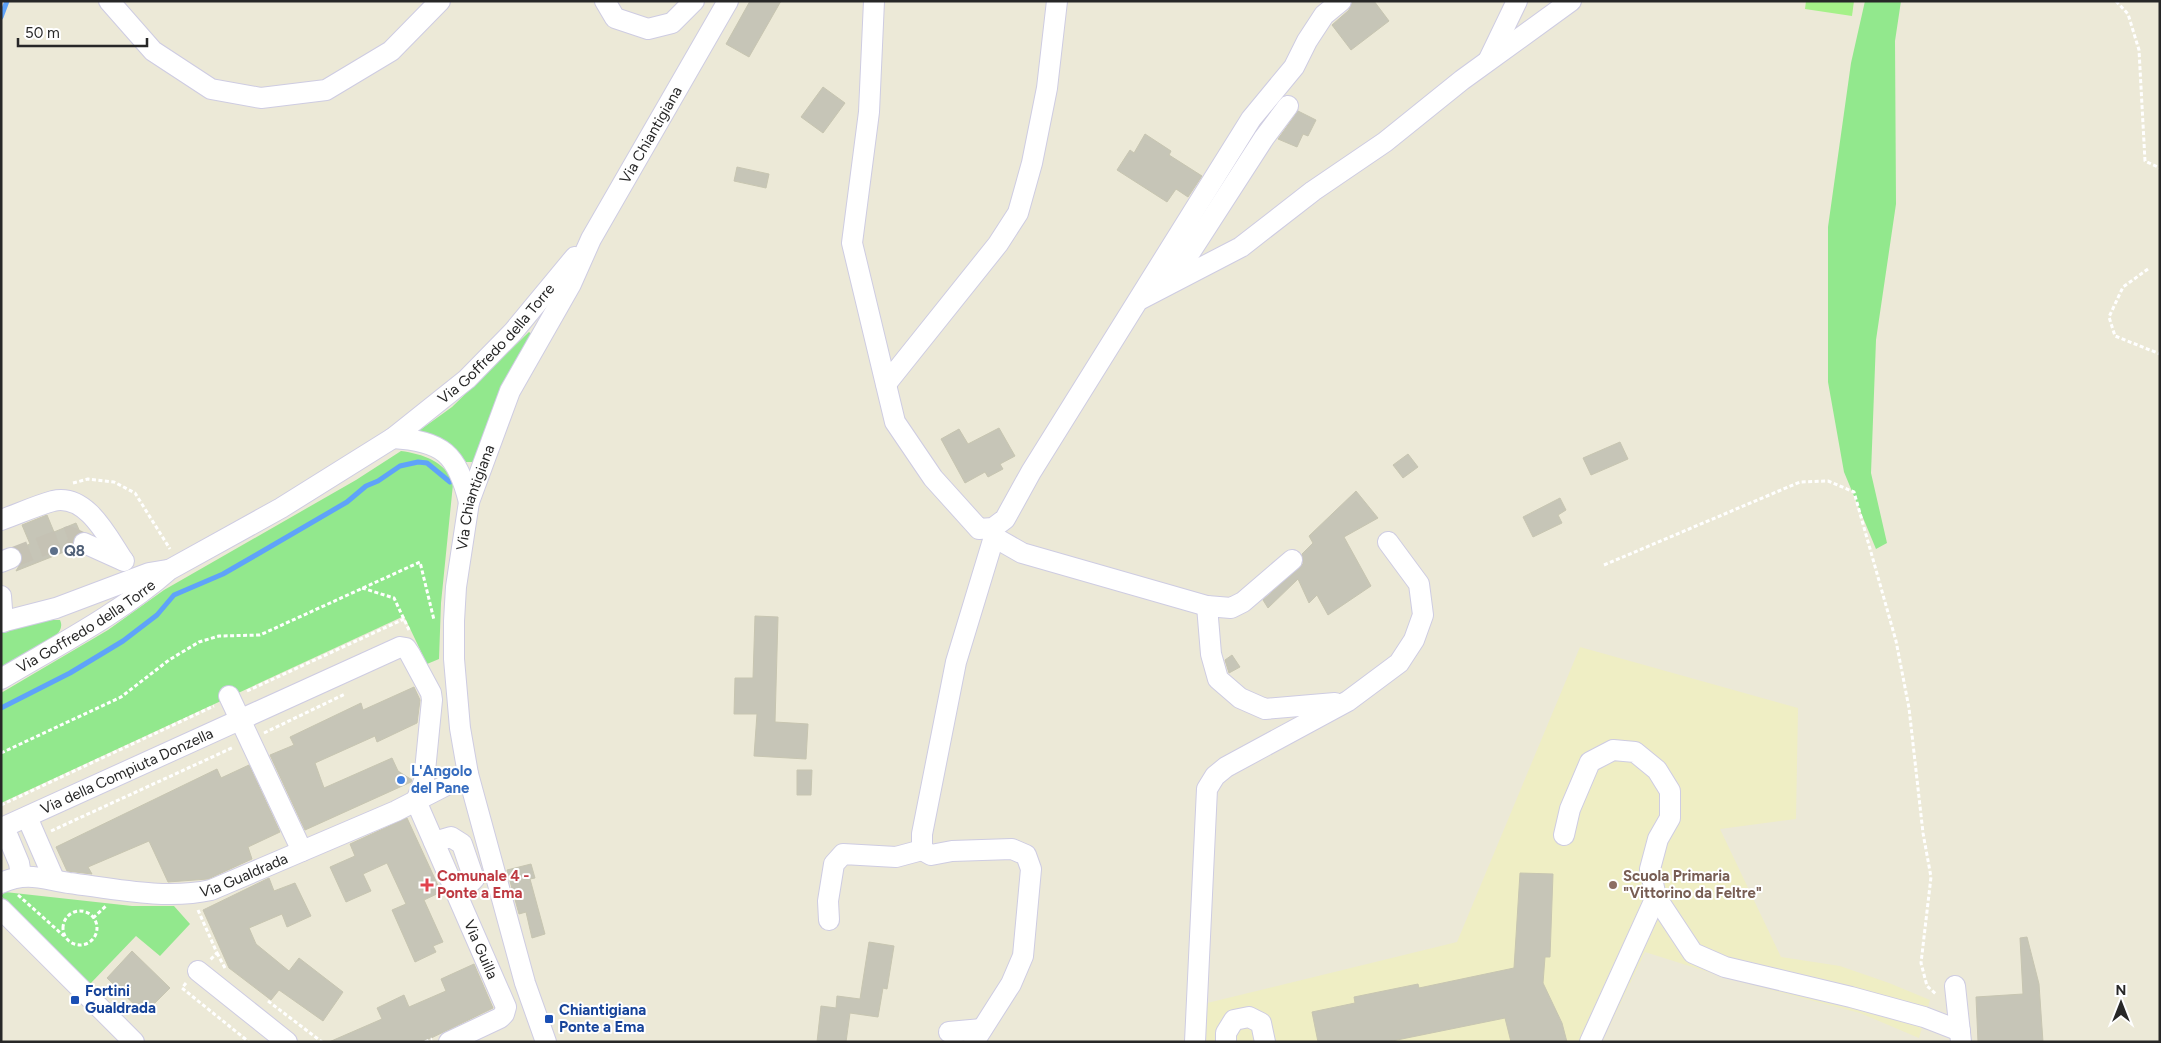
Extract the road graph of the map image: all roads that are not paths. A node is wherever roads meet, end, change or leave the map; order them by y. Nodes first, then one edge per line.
1 (109, 1) edge
2 (440, 1) edge
3 (605, 1) edge
4 (694, 1) edge
5 (728, 1) edge
6 (874, 1) edge
7 (1057, 1) edge
8 (1341, 1) edge
9 (1517, 1) edge
10 (1572, 1) edge
11 (1488, 61) junction
12 (1288, 106) dead end
13 (590, 239) junction
14 (1170, 284) junction
15 (1139, 300) junction
16 (886, 384) junction
17 (393, 438) junction
18 (469, 502) junction
19 (1, 520) edge
20 (994, 533) junction
21 (1388, 542) dead end
22 (84, 543) tunnel mouth
23 (123, 560) junction
24 (1292, 560) dead end
25 (175, 567) junction
26 (148, 573) junction
27 (1, 596) edge
28 (1208, 606) junction
29 (2, 622) edge
30 (1, 679) edge
31 (230, 697) road end
32 (1348, 702) junction
33 (234, 723) junction
34 (468, 774) junction
35 (416, 801) junction
36 (26, 817) junction
37 (1564, 835) dead end
38 (434, 842) junction
39 (922, 850) junction
40 (302, 851) junction
41 (54, 879) junction
42 (12, 883) edge
43 (470, 883) dead end
44 (1656, 897) junction
45 (1, 908) edge
46 (829, 920) dead end
47 (198, 971) road end
48 (1956, 996) road end
49 (949, 1032) dead end
50 (978, 1035) edge
51 (1960, 1039) edge
52 (442, 1040) edge
53 (134, 1042) edge
54 (287, 1042) edge
55 (546, 1042) edge
56 (1196, 1042) edge
57 (1226, 1042) edge
58 (1264, 1042) edge
59 (1590, 1042) edge

1 - 2 street
3 - 4 street
5 - 13 street, Via Chiantigiana
6 - 16 street
7 - 16 street
8 - 15 street
9 - 11 street
10 - 11 street
11 - 14 street
12 - 14 street
13 - 17 street, Via Goffredo della Torre
13 - 18 street, Via Chiantigiana
14 - 15 street
15 - 20 street
16 - 20 street
17 - 18 street
17 - 25 street, Via Goffredo della Torre
18 - 34 street, Via Chiantigiana
19 - 23 street
20 - 28 street
20 - 39 street
21 - 32 street
22 - 23 street
23 - 26 street
24 - 28 street
25 - 26 street, Via Goffredo della Torre
25 - 30 street, Via Goffredo della Torre
26 - 29 street, Via Goffredo della Torre
27 - 29 street
28 - 32 street
31 - 33 street
32 - 56 street
33 - 35 street, Via della Compiuta Donzella
33 - 36 street, Via della Compiuta Donzella
33 - 40 street
34 - 35 street, Via Gualdrada
34 - 55 street, Via Chiantigiana
35 - 38 street, Via Guilla
35 - 40 street, Via Gualdrada
36 - 41 street, Via della Compiuta Donzella
36 - 42 street, Via della Compiuta Donzella
37 - 44 street
38 - 43 street
38 - 52 street, Via Guilla
39 - 46 street
39 - 50 street
40 - 41 street, Via Gualdrada
41 - 42 street, Via Gualdrada
44 - 51 street
44 - 59 street
45 - 53 street
47 - 54 street
48 - 51 street
49 - 50 street
57 - 58 street

